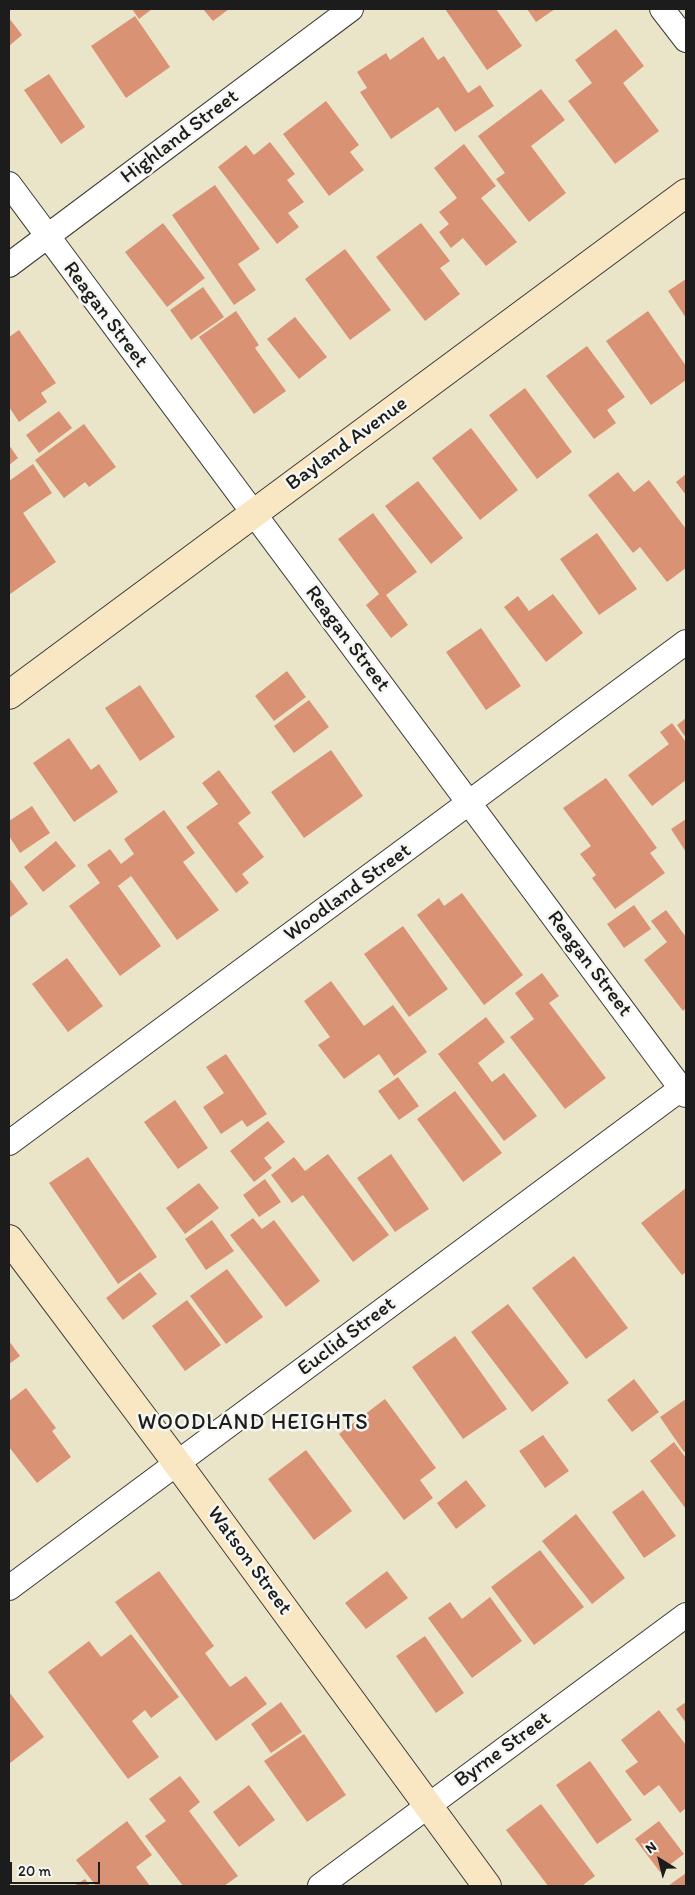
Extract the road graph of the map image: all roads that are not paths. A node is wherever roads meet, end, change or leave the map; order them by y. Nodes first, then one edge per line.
1 (352, 9) edge
2 (662, 9) edge
3 (686, 40) edge
4 (9, 184) edge
5 (686, 193) edge
6 (47, 237) junction
7 (9, 265) edge
8 (253, 513) junction
9 (686, 642) edge
10 (9, 695) edge
11 (469, 803) junction
12 (685, 1090) edge
13 (9, 1143) edge
14 (9, 1239) edge
15 (178, 1463) junction
16 (9, 1588) edge
17 (686, 1615) edge
18 (427, 1806) junction
19 (320, 1886) edge
20 (487, 1886) edge

1 - 6 street, Highland Street
2 - 3 street
4 - 6 street, Reagan Street
5 - 8 street, Bayland Avenue
6 - 7 street, Highland Street
6 - 8 street, Reagan Street
8 - 10 street, Bayland Avenue
8 - 11 street, Reagan Street
9 - 11 street, Woodland Street
11 - 12 street, Reagan Street
11 - 13 street, Woodland Street
12 - 15 street, Euclid Street
14 - 15 street, Watson Street
15 - 16 street, Euclid Street
15 - 18 street, Watson Street
17 - 18 street, Byrne Street
18 - 19 street, Byrne Street
18 - 20 street, Watson Street

